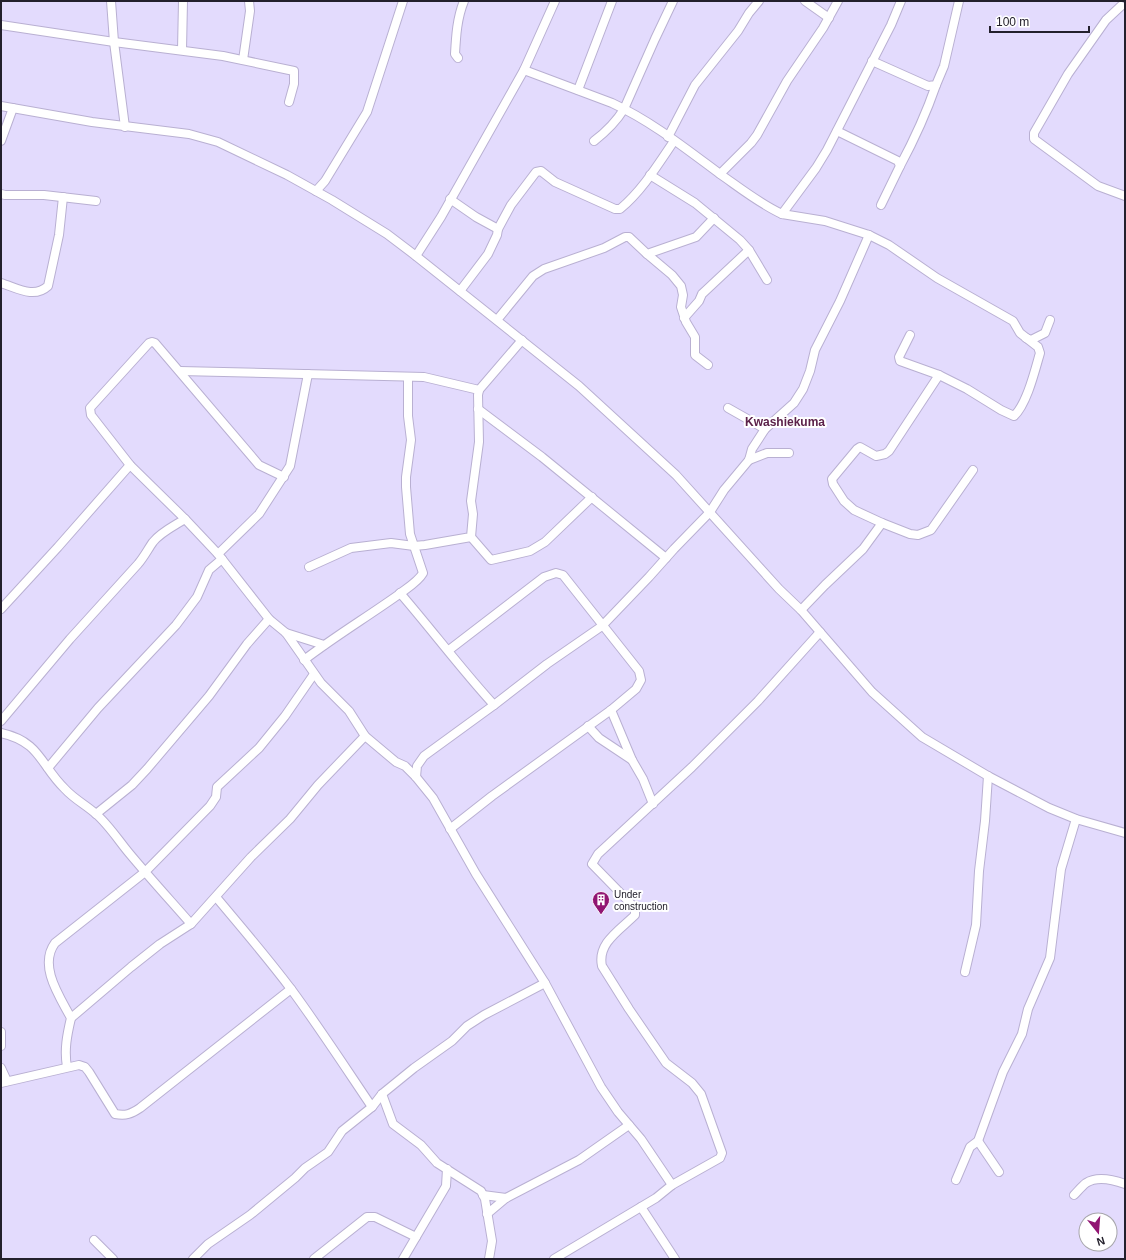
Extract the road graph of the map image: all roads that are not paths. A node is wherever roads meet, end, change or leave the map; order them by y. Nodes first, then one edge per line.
1 (111, 1) edge
2 (183, 1) edge
3 (249, 1) edge
4 (403, 1) edge
5 (464, 1) edge
6 (555, 1) edge
7 (612, 1) edge
8 (673, 1) edge
9 (759, 1) edge
10 (805, 1) edge
11 (838, 1) edge
12 (901, 1) edge
13 (959, 1) edge
14 (1122, 4) edge
15 (829, 18) junction
16 (1, 25) edge
17 (114, 42) junction
18 (182, 50) junction
19 (458, 58) dead end
20 (243, 60) junction
21 (872, 61) junction
22 (524, 70) junction
23 (936, 85) junction
24 (578, 90) junction
25 (289, 102) dead end
26 (1, 106) edge
27 (13, 108) junction
28 (624, 109) junction
29 (125, 127) junction
30 (837, 131) junction
31 (671, 139) junction
32 (1, 141) edge
33 (594, 141) dead end
34 (900, 166) junction
35 (720, 174) junction
36 (650, 175) junction
37 (316, 191) junction
38 (1, 194) edge
39 (1125, 196) edge
40 (63, 197) junction
41 (450, 199) junction
42 (96, 201) dead end
43 (881, 205) dead end
44 (782, 214) junction
45 (714, 218) junction
46 (498, 229) junction
47 (869, 235) junction
48 (749, 250) junction
49 (647, 254) junction
50 (416, 256) junction
51 (767, 280) dead end
52 (1, 283) edge
53 (460, 291) junction
54 (684, 318) junction
55 (497, 320) junction
56 (1050, 320) dead end
57 (910, 335) dead end
58 (1026, 338) junction
59 (522, 340) junction
60 (708, 366) dead end
61 (180, 372) junction
62 (308, 374) junction
63 (939, 375) junction
64 (408, 377) junction
65 (480, 390) junction
66 (728, 408) dead end
67 (478, 410) junction
68 (765, 429) junction
69 (789, 453) dead end
70 (749, 460) junction
71 (130, 465) junction
72 (973, 470) dead end
73 (284, 476) junction
74 (592, 497) junction
75 (710, 512) junction
76 (185, 518) junction
77 (882, 523) junction
78 (471, 537) junction
79 (414, 546) junction
80 (220, 557) junction
81 (666, 558) junction
82 (309, 567) dead end
83 (400, 593) junction
84 (1, 608) edge
85 (801, 610) junction
86 (269, 619) junction
87 (602, 626) junction
88 (820, 632) junction
89 (286, 633) junction
90 (324, 645) junction
91 (449, 650) junction
92 (304, 660) junction
93 (314, 674) junction
94 (494, 705) junction
95 (611, 710) junction
96 (1, 721) edge
97 (588, 726) junction
98 (1, 733) edge
99 (365, 736) junction
100 (424, 756) junction
101 (632, 760) junction
102 (405, 766) junction
103 (48, 768) junction
104 (988, 776) junction
105 (416, 777) junction
106 (653, 804) junction
107 (96, 814) junction
108 (1076, 819) junction
109 (450, 829) junction
110 (1125, 833) edge
111 (146, 872) junction
112 (216, 897) junction
113 (191, 924) junction
114 (965, 972) dead end
115 (545, 983) junction
116 (291, 989) junction
117 (71, 1018) junction
118 (1, 1032) edge
119 (1, 1046) edge
120 (67, 1067) junction
121 (1, 1068) edge
122 (4, 1082) edge
123 (382, 1094) junction
124 (372, 1107) junction
125 (629, 1125) junction
126 (978, 1141) junction
127 (447, 1170) junction
128 (1000, 1172) dead end
129 (956, 1180) dead end
130 (1125, 1184) edge
131 (672, 1185) junction
132 (483, 1195) junction
133 (1074, 1195) dead end
134 (506, 1198) junction
135 (641, 1208) junction
136 (487, 1214) junction
137 (416, 1237) junction
138 (94, 1240) dead end
139 (113, 1259) edge
140 (193, 1259) edge
141 (314, 1259) edge
142 (403, 1259) edge
143 (490, 1259) edge
144 (554, 1259) edge
145 (675, 1259) edge

1 - 17 street
2 - 18 street
3 - 20 street
4 - 37 street
5 - 19 street
6 - 22 street
7 - 24 street
8 - 28 street
9 - 31 street
10 - 15 street
11 - 15 street
12 - 21 street
13 - 23 street
14 - 39 street
15 - 35 street
16 - 17 street
17 - 18 street
17 - 29 street
18 - 20 street
20 - 25 street
21 - 23 street
21 - 30 street
22 - 24 street
22 - 41 street
23 - 34 street
24 - 28 street
26 - 27 street
27 - 29 street
27 - 32 street
28 - 31 street
28 - 33 street
29 - 37 street
30 - 34 street
30 - 44 street
31 - 35 street
31 - 36 street
34 - 43 street
35 - 44 street
36 - 45 street
36 - 46 street
37 - 50 street
38 - 40 street
40 - 42 street
40 - 52 street
41 - 46 street
41 - 50 street
44 - 47 street
45 - 48 street
45 - 49 street
46 - 53 street
47 - 58 street
47 - 68 street
48 - 51 street
48 - 54 street
49 - 54 street
49 - 55 street
50 - 53 street
53 - 55 street
54 - 60 street
55 - 59 street
56 - 58 street
57 - 63 street
58 - 63 street
59 - 65 street
59 - 75 street
61 - 62 street
61 - 71 street
61 - 73 street
62 - 64 street
62 - 73 street
63 - 77 street
64 - 65 street
64 - 79 street
65 - 67 street
66 - 68 street
67 - 74 street
67 - 78 street
68 - 70 street
69 - 70 street
70 - 75 street
71 - 76 street
71 - 84 street
72 - 77 street
73 - 80 street
74 - 78 street
74 - 81 street
75 - 81 street
75 - 85 street
76 - 80 street
76 - 96 street
77 - 85 street
78 - 79 street
79 - 82 street
79 - 83 street
80 - 86 street
80 - 103 street
81 - 87 street
83 - 90 street
83 - 91 street
85 - 88 street
86 - 89 street
86 - 107 street
87 - 91 street
87 - 94 street
87 - 95 street
88 - 104 street
88 - 106 street
89 - 90 street
89 - 92 street
90 - 92 street
91 - 94 street
92 - 93 street
93 - 99 street
93 - 111 street
94 - 100 street
95 - 97 street
95 - 101 street
97 - 101 street
97 - 109 street
98 - 103 street
99 - 102 street
99 - 112 street
100 - 102 street
100 - 105 street
101 - 106 street
102 - 105 street
103 - 107 street
104 - 108 street
104 - 114 street
105 - 109 street
106 - 131 street
107 - 111 street
108 - 110 street
108 - 126 street
109 - 115 street
111 - 113 street
111 - 117 street
112 - 113 street
112 - 116 street
113 - 117 street
115 - 123 street
115 - 125 street
116 - 120 street
116 - 124 street
117 - 120 street
118 - 119 street
120 - 122 street
121 - 122 street
123 - 124 street
123 - 127 street
124 - 140 street
125 - 131 street
125 - 134 street
126 - 128 street
126 - 129 street
127 - 132 street
127 - 137 street
130 - 133 street
131 - 135 street
132 - 134 street
132 - 136 street
134 - 136 street
135 - 144 street
135 - 145 street
136 - 143 street
137 - 141 street
137 - 142 street
138 - 139 street

